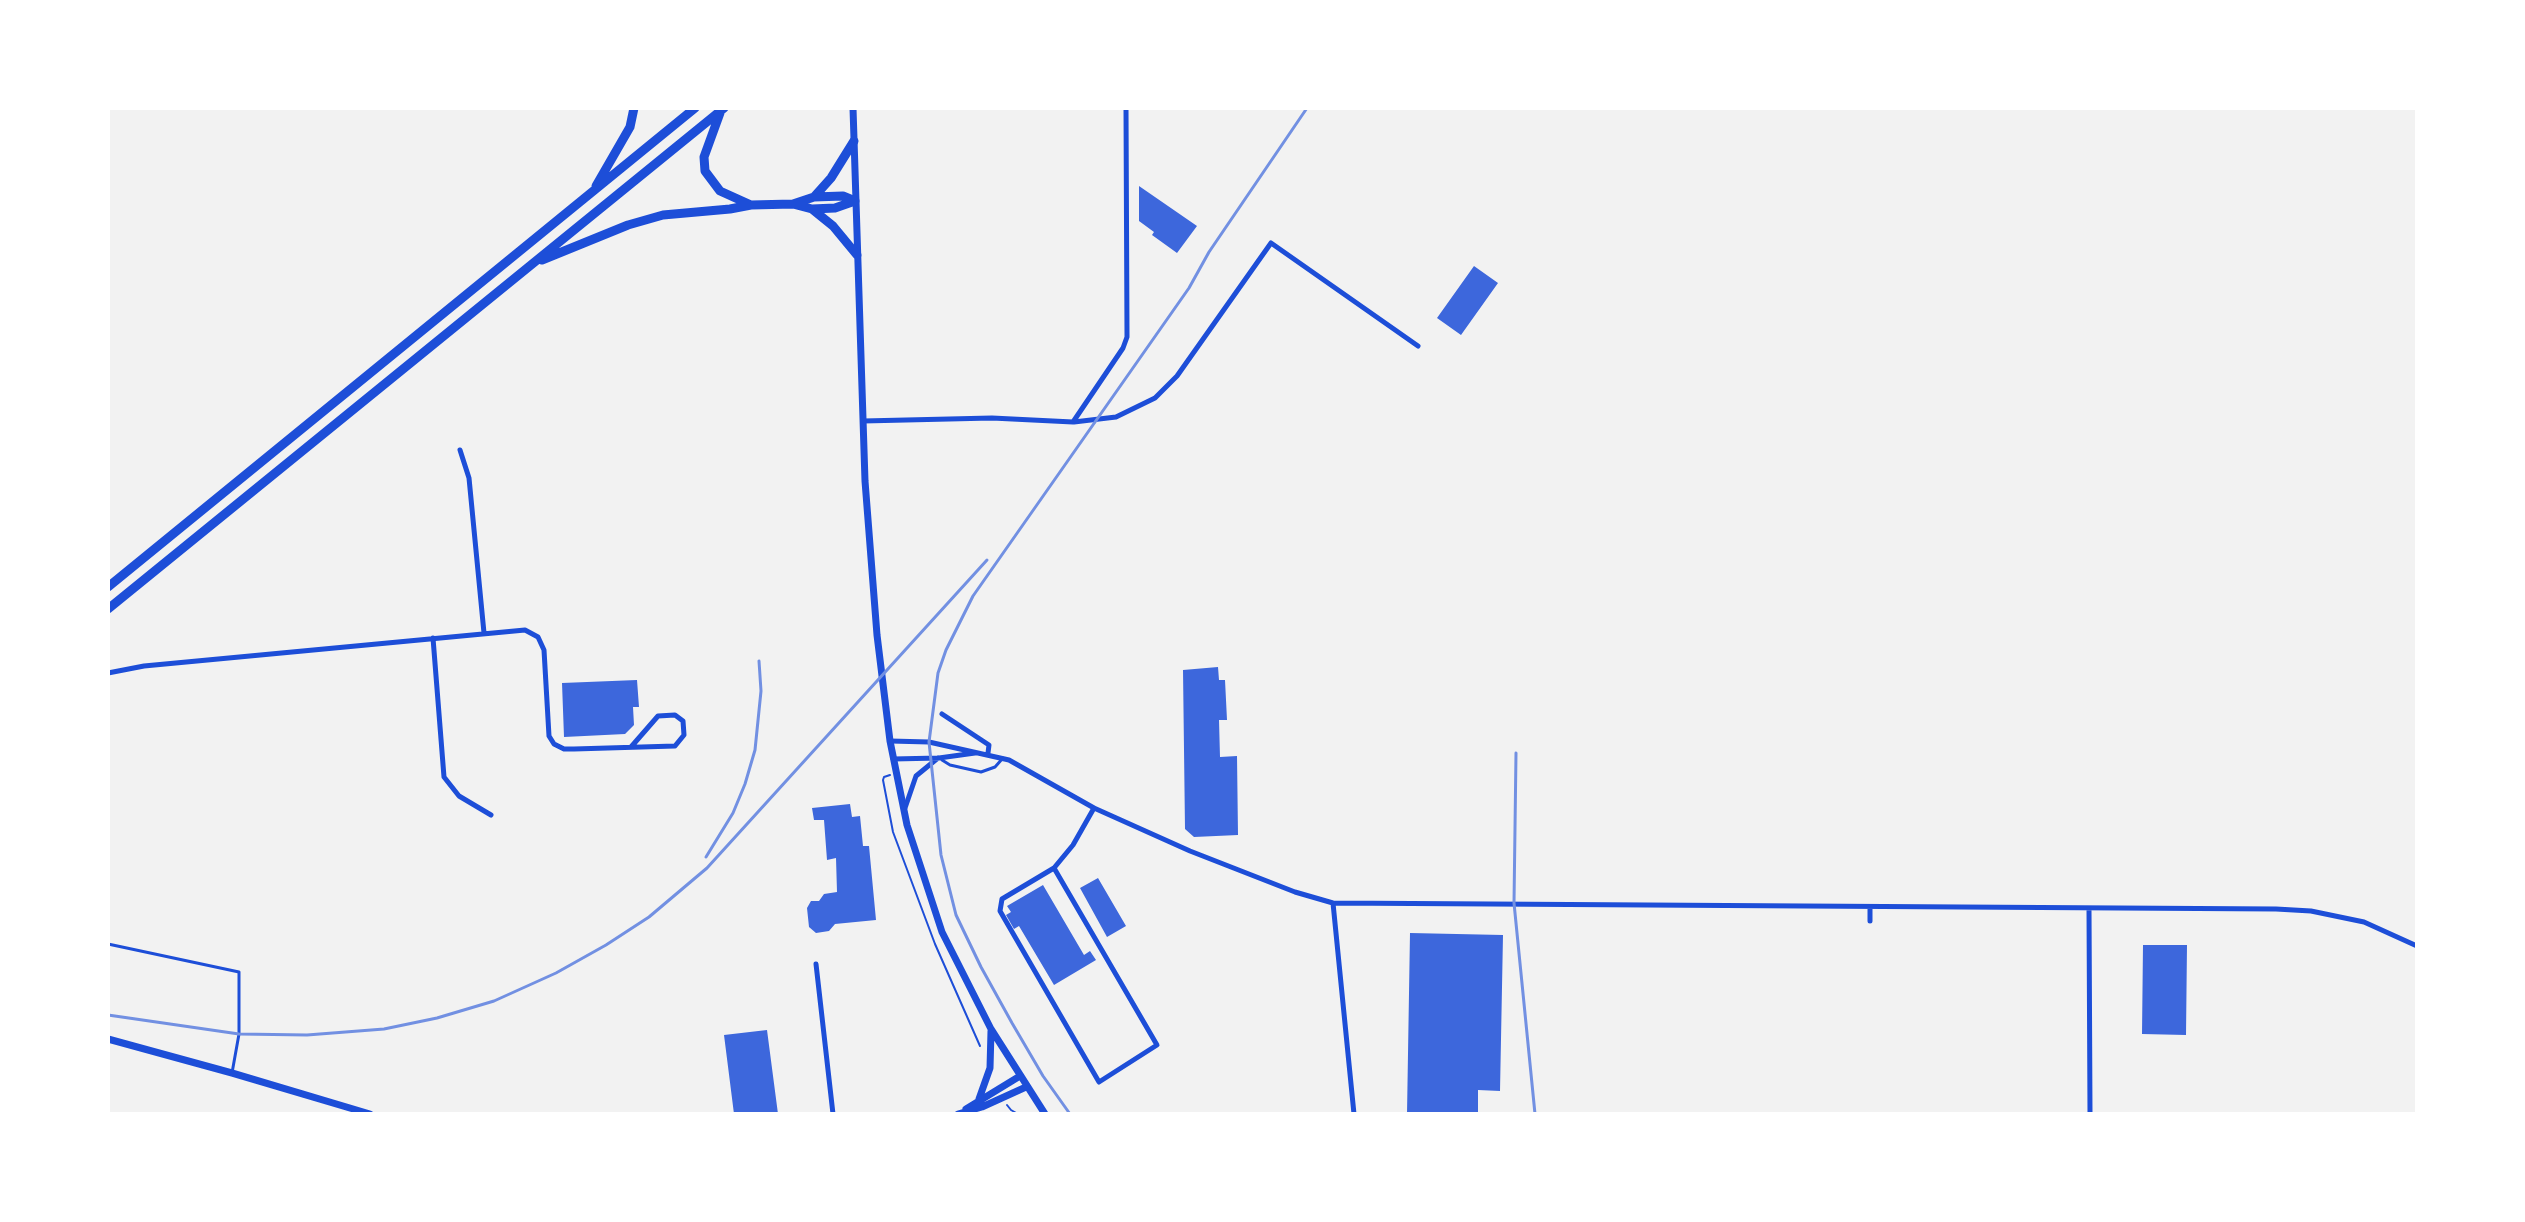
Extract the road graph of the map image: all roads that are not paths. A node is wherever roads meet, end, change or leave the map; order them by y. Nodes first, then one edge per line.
1 (634, 108) edge
2 (695, 108) edge
3 (853, 108) edge
4 (1126, 108) edge
5 (722, 110) edge
6 (854, 141) junction
7 (592, 192) junction
8 (814, 197) junction
9 (855, 201) junction
10 (793, 204) junction
11 (751, 205) junction
12 (812, 209) junction
13 (857, 255) junction
14 (531, 265) junction
15 (1418, 346) dead end
16 (862, 421) junction
17 (1073, 422) junction
18 (460, 450) dead end
19 (108, 587) edge
20 (108, 609) edge
21 (484, 633) junction
22 (433, 638) junction
23 (108, 673) edge
24 (942, 714) dead end
25 (890, 741) junction
26 (631, 747) junction
27 (979, 752) junction
28 (988, 753) junction
29 (939, 758) junction
30 (1004, 758) junction
31 (893, 759) junction
32 (1094, 808) junction
33 (904, 811) junction
34 (491, 815) dead end
35 (1054, 868) junction
36 (1333, 903) junction
37 (1870, 907) junction
38 (2089, 909) junction
39 (1870, 921) dead end
40 (108, 944) edge
41 (2417, 946) edge
42 (816, 964) dead end
43 (991, 1029) junction
44 (108, 1039) edge
45 (232, 1073) junction
46 (1020, 1076) junction
47 (1026, 1087) junction
48 (979, 1099) junction
49 (370, 1114) edge
50 (833, 1114) edge
51 (960, 1114) edge
52 (1045, 1114) edge
53 (1354, 1114) edge
54 (2090, 1114) edge

1 - 7 highway
2 - 7 highway
3 - 6 main road
4 - 17 street
5 - 11 highway
5 - 14 highway
6 - 8 highway
6 - 9 main road
7 - 19 highway
8 - 9 highway
8 - 10 highway
9 - 12 highway
9 - 13 main road
10 - 11 highway
10 - 12 highway
11 - 14 highway
12 - 13 highway
13 - 16 main road
14 - 20 highway
15 - 17 street
16 - 17 street
16 - 25 main road
18 - 21 street
21 - 22 street
21 - 26 street
22 - 23 street
22 - 34 street
24 - 28 street
25 - 27 street
25 - 31 main road
26 - 26 street
27 - 28 street
27 - 29 street
28 - 30 street
29 - 30 lane
29 - 31 street
29 - 33 street
30 - 32 street
31 - 33 main road
32 - 35 street
32 - 36 street
33 - 43 main road
35 - 35 street
36 - 37 street
36 - 53 street
37 - 38 street
37 - 39 street
38 - 41 street
38 - 54 street
40 - 45 lane
42 - 50 street
43 - 46 main road
43 - 48 main road
44 - 45 main road
45 - 49 main road
46 - 47 main road
46 - 48 main road
47 - 51 main road
47 - 52 main road
48 - 51 main road

